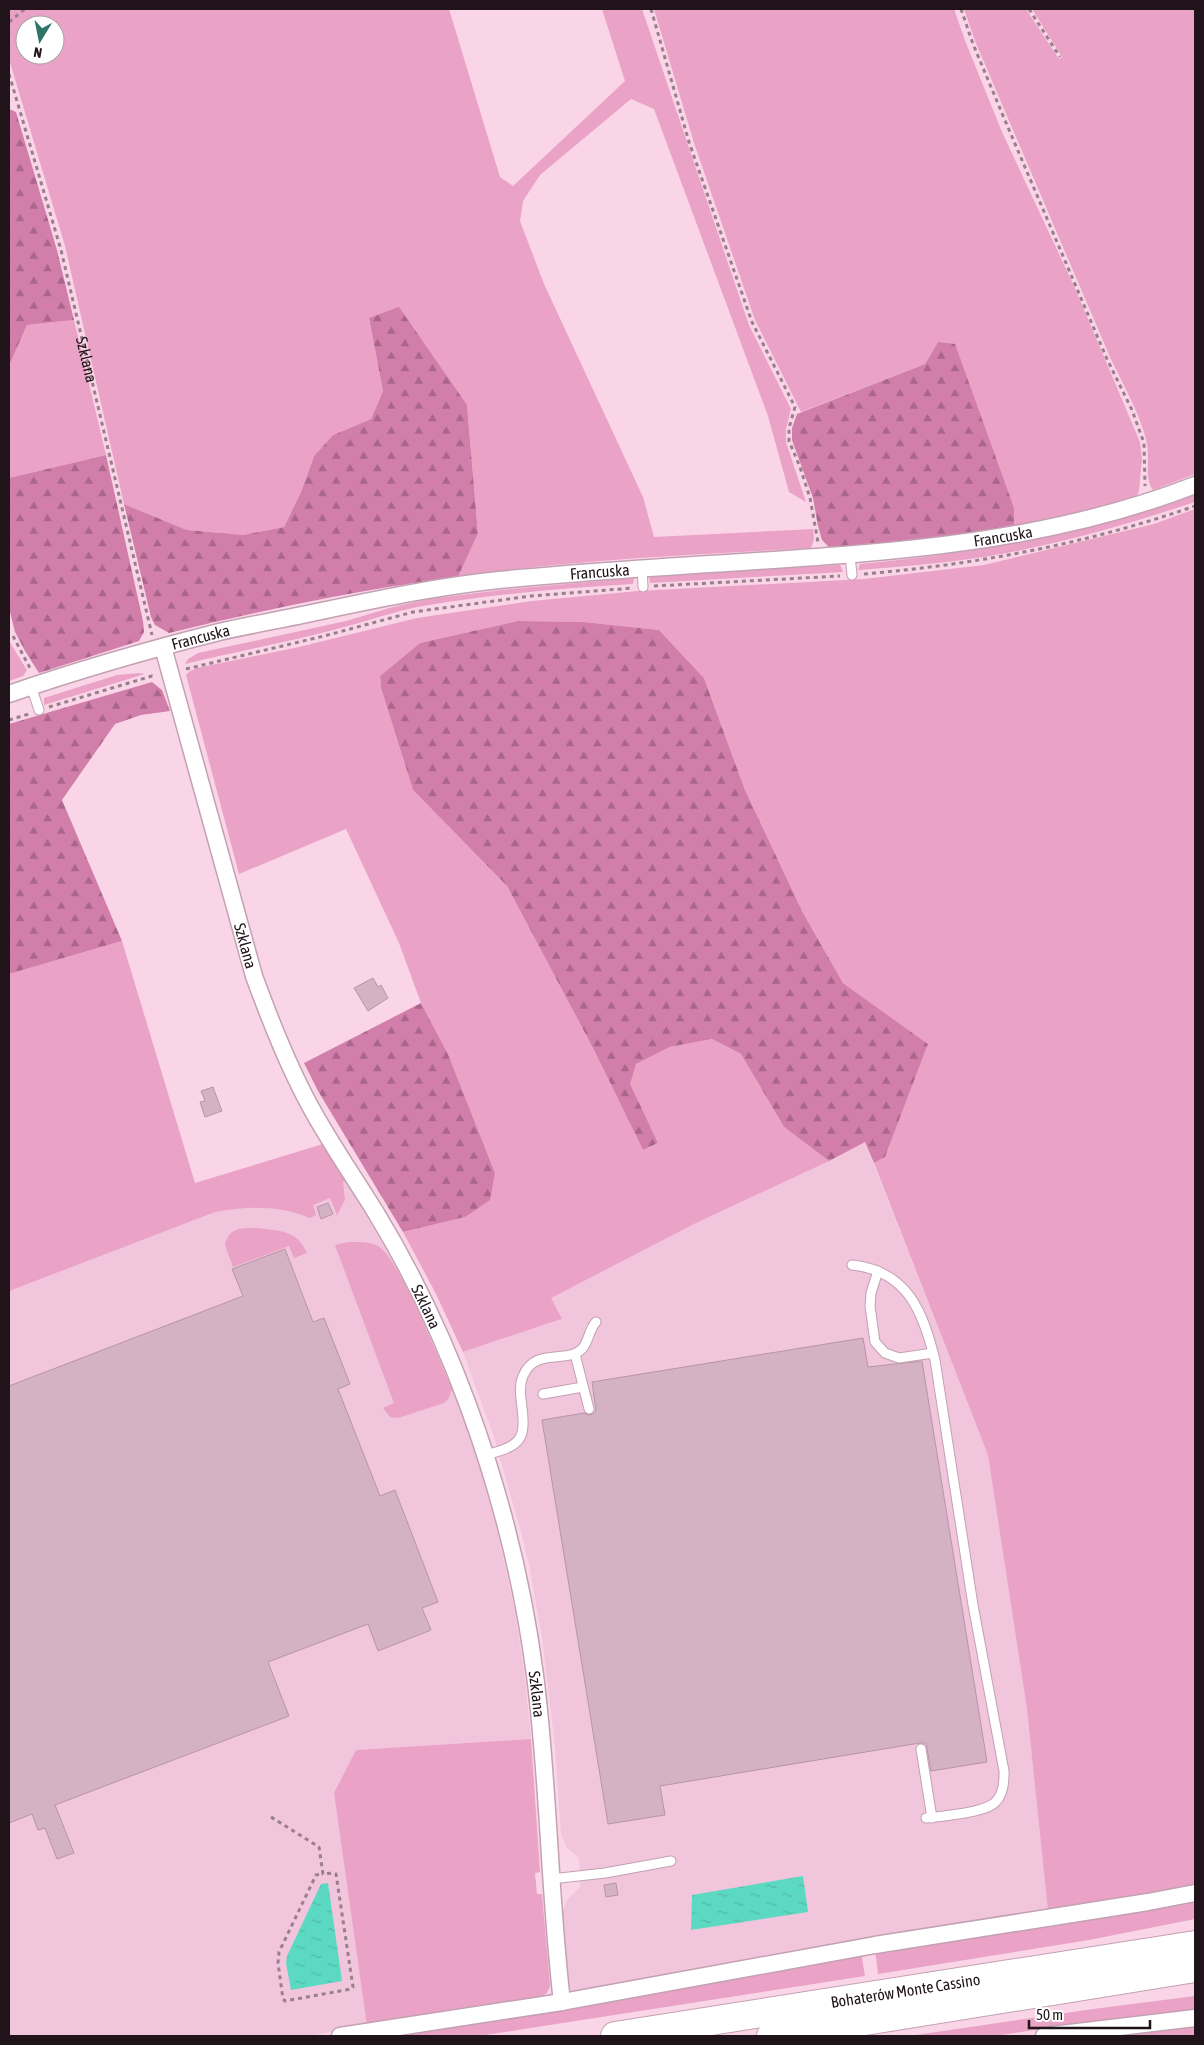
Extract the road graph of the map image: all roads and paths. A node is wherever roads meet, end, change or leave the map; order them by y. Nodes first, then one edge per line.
1 (25, 9) edge
2 (651, 9) edge
3 (961, 9) edge
4 (1029, 9) edge
5 (9, 22) edge
6 (1060, 57) dead end
7 (9, 74) edge
8 (1195, 485) edge
9 (1147, 502) junction
10 (1195, 506) edge
11 (850, 555) junction
12 (820, 557) junction
13 (642, 568) junction
14 (852, 575) junction
15 (643, 587) junction
16 (13, 636) dead end
17 (159, 648) junction
18 (172, 681) junction
19 (34, 686) junction
20 (9, 694) edge
21 (39, 710) junction
22 (9, 720) edge
23 (852, 1265) dead end
24 (878, 1271) junction
25 (596, 1322) dead end
26 (934, 1353) junction
27 (575, 1354) junction
28 (583, 1387) junction
29 (543, 1394) dead end
30 (589, 1409) dead end
31 (485, 1455) junction
32 (922, 1749) dead end
33 (271, 1817) dead end
34 (671, 1861) dead end
35 (323, 1874) junction
36 (551, 1879) junction
37 (1195, 1893) edge
38 (1195, 1934) edge
39 (1195, 1945) edge
40 (1128, 1956) junction
41 (1195, 1968) edge
42 (1195, 1983) edge
43 (1052, 1992) junction
44 (562, 2002) junction
45 (1195, 2018) edge
46 (340, 2036) edge
47 (614, 2036) edge
48 (771, 2036) edge
49 (1044, 2036) edge

1 - 5 path
2 - 12 path
3 - 9 path
4 - 6 path
7 - 17 path, Szklana
8 - 9 street, Francuska
9 - 11 street, Francuska
10 - 14 path
11 - 12 street, Francuska
11 - 14 lane
12 - 13 street, Francuska
13 - 15 lane
13 - 17 street, Francuska
14 - 15 path
15 - 18 path
16 - 19 path
17 - 18 street, Szklana
17 - 19 street, Francuska
18 - 21 path
18 - 31 street, Szklana
19 - 20 street, Francuska
19 - 21 lane
21 - 22 path
23 - 24 lane
24 - 26 lane
24 - 26 lane
25 - 27 lane
26 - 32 lane
27 - 28 lane
27 - 31 lane
28 - 29 lane
28 - 30 lane
31 - 36 street, Szklana
33 - 35 path
34 - 36 lane
35 - 35 path
36 - 44 street, Szklana
37 - 44 street
38 - 40 highway
39 - 40 highway, Bohaterów Monte Cassino
40 - 47 highway, Bohaterów Monte Cassino
41 - 43 highway, Bohaterów Monte Cassino
42 - 43 highway
43 - 48 highway, Bohaterów Monte Cassino
44 - 46 street
45 - 49 street

